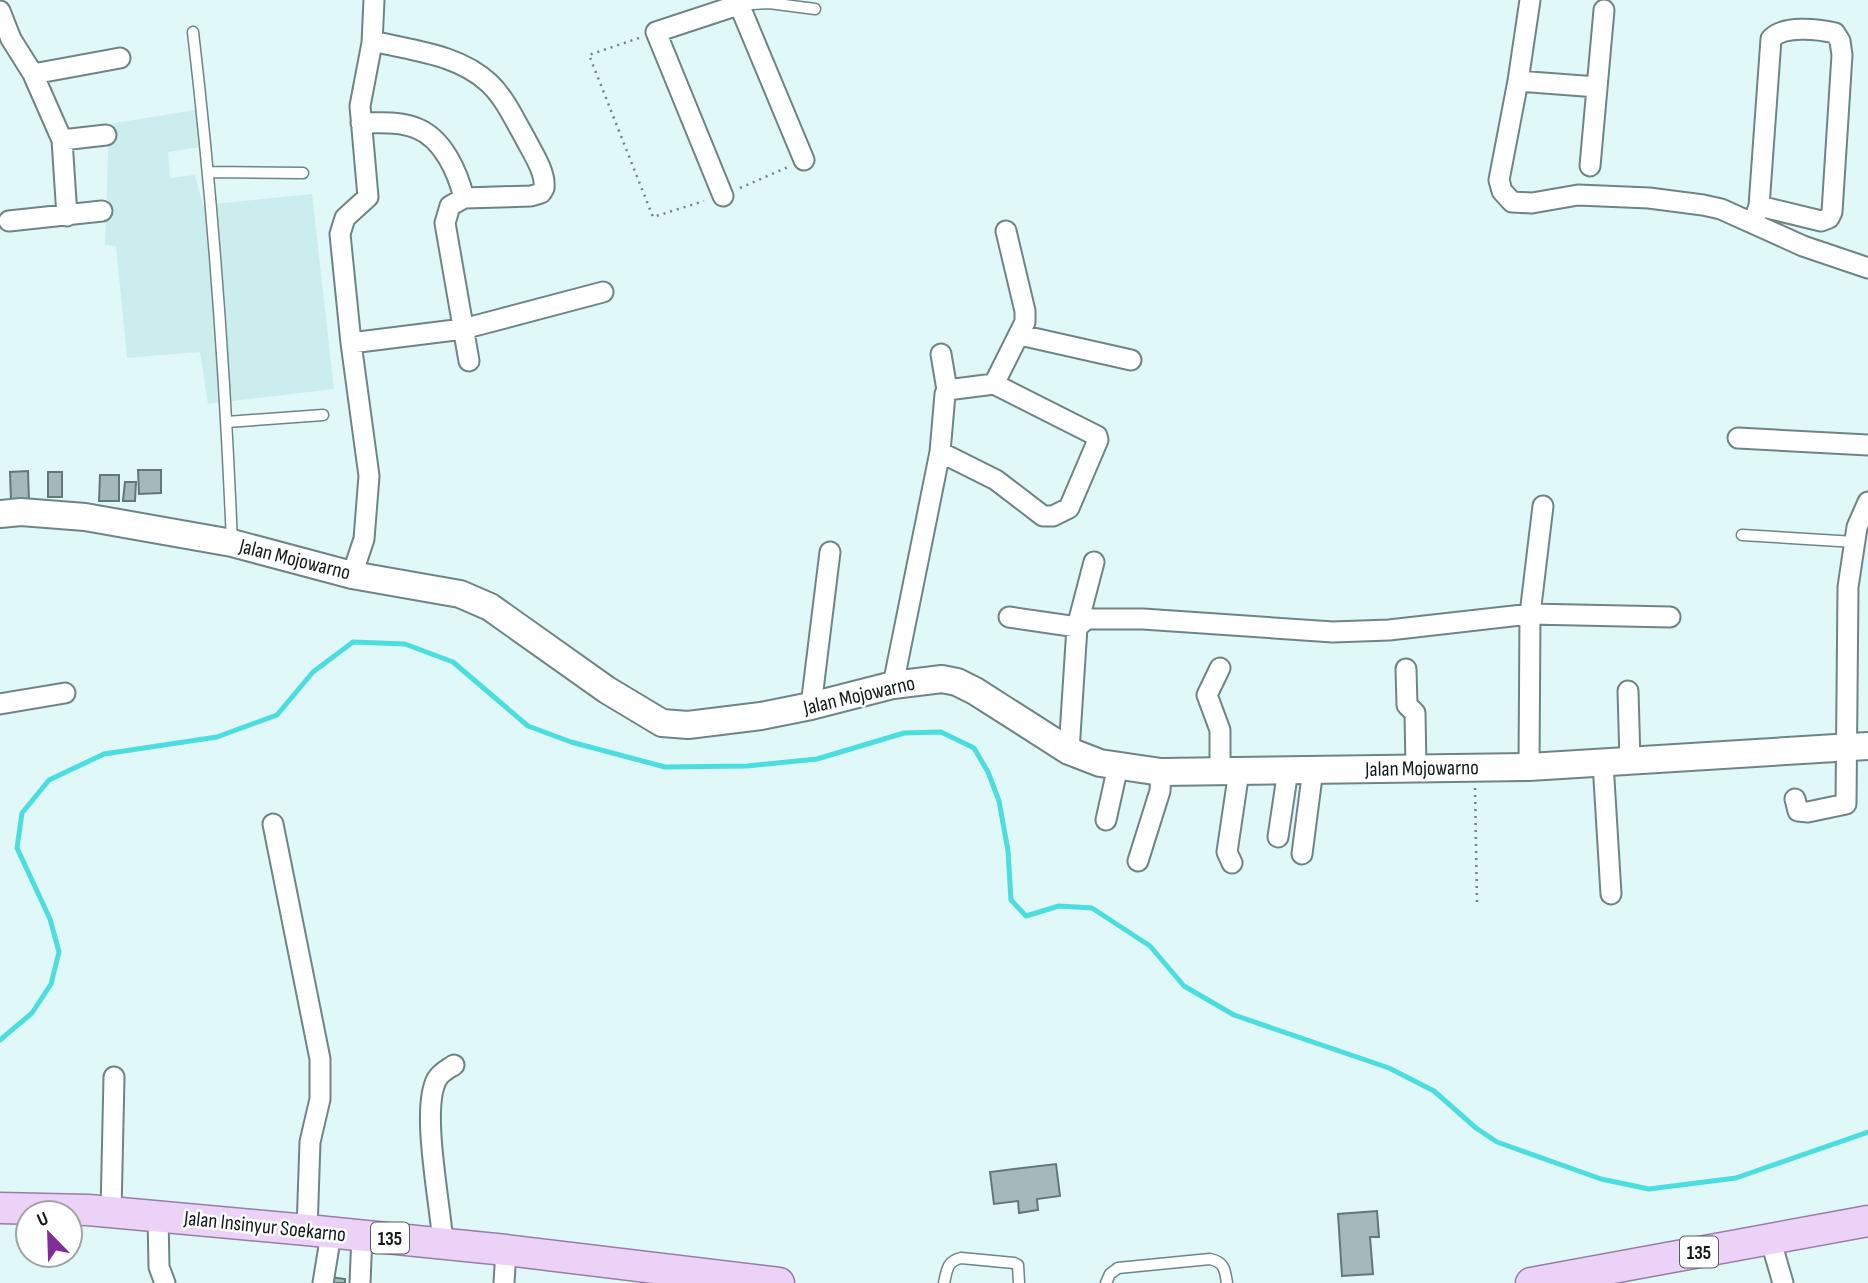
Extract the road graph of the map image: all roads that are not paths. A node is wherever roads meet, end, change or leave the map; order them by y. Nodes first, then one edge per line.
1 (374, 0) edge
2 (1530, 0) edge
3 (735, 2) edge
4 (815, 9) dead end
5 (1604, 10) dead end
6 (0, 11) edge
7 (193, 32) dead end
8 (372, 43) junction
9 (120, 58) dead end
10 (33, 74) junction
11 (1518, 81) junction
12 (1597, 87) junction
13 (361, 123) junction
14 (106, 135) dead end
15 (62, 140) junction
16 (804, 160) road end
17 (1590, 166) dead end
18 (209, 172) junction
19 (303, 173) dead end
20 (723, 196) road end
21 (464, 198) junction
22 (102, 211) dead end
23 (1756, 215) junction
24 (67, 216) junction
25 (9, 221) dead end
26 (1006, 231) dead end
27 (1868, 268) edge
28 (603, 292) dead end
29 (463, 329) junction
30 (1020, 335) junction
31 (351, 343) junction
32 (941, 354) dead end
33 (1131, 360) dead end
34 (470, 361) dead end
35 (994, 384) junction
36 (947, 390) junction
37 (323, 415) dead end
38 (227, 422) junction
39 (1738, 438) dead end
40 (1868, 445) edge
41 (940, 452) junction
42 (1868, 502) edge
43 (1543, 506) dead end
44 (0, 514) edge
45 (1742, 535) dead end
46 (1855, 542) junction
47 (232, 543) junction
48 (830, 552) dead end
49 (1094, 562) dead end
50 (352, 575) junction
51 (1530, 614) junction
52 (1009, 617) dead end
53 (1670, 617) dead end
54 (1077, 627) junction
55 (1220, 668) dead end
56 (1406, 669) dead end
57 (893, 685) junction
58 (1628, 691) dead end
59 (65, 693) dead end
60 (0, 704) edge
61 (811, 706) junction
62 (1857, 746) edge
63 (1069, 751) junction
64 (1630, 761) junction
65 (1603, 763) junction
66 (1118, 766) junction
67 (1529, 766) junction
68 (1416, 768) junction
69 (1301, 770) junction
70 (1229, 771) junction
71 (1161, 772) junction
72 (1795, 799) dead end
73 (1106, 820) dead end
74 (274, 824) dead end
75 (1278, 837) dead end
76 (1303, 854) dead end
77 (1138, 861) dead end
78 (1232, 863) dead end
79 (1611, 894) dead end
80 (454, 1065) dead end
81 (114, 1077) dead end
82 (0, 1208) edge
83 (111, 1212) junction
84 (158, 1216) junction
85 (1868, 1221) edge
86 (319, 1232) junction
87 (362, 1235) junction
88 (1770, 1238) junction
89 (443, 1245) junction
90 (506, 1250) junction
91 (165, 1283) edge
92 (323, 1283) edge
93 (360, 1283) edge
94 (504, 1283) edge
95 (779, 1283) edge
96 (944, 1283) edge
97 (1019, 1283) edge
98 (1106, 1283) edge
99 (1227, 1283) edge
100 (1531, 1283) edge
101 (1783, 1283) edge

1 - 8 street
2 - 11 street
3 - 4 lane
3 - 16 street
3 - 20 street
5 - 12 street
6 - 10 street
7 - 18 lane
8 - 13 street
8 - 21 street
9 - 10 street
10 - 15 street
11 - 12 street
11 - 23 street
12 - 17 street
13 - 21 street
13 - 31 street
14 - 15 street
15 - 24 street
18 - 19 lane
18 - 38 lane
21 - 29 street
22 - 24 street
23 - 23 street
23 - 27 street
24 - 25 street
26 - 30 street
28 - 29 street
29 - 31 street
29 - 34 street
30 - 33 street
30 - 35 street
31 - 50 street
32 - 36 street
35 - 36 street
35 - 41 street
36 - 41 street
37 - 38 lane
38 - 47 lane
39 - 40 street
41 - 57 street
42 - 46 street
43 - 51 street
44 - 47 street, Jalan Mojowarno
45 - 46 lane
46 - 62 street
47 - 50 street, Jalan Mojowarno
48 - 61 street
49 - 54 street
50 - 61 street, Jalan Mojowarno
51 - 53 street
51 - 54 street
51 - 67 street
52 - 54 street
54 - 63 street
55 - 70 street
56 - 68 street
57 - 61 street, Jalan Mojowarno
57 - 63 street, Jalan Mojowarno
58 - 64 street
59 - 60 street
62 - 64 street, Jalan Mojowarno
62 - 72 street
63 - 66 street, Jalan Mojowarno
64 - 65 street, Jalan Mojowarno
65 - 67 street, Jalan Mojowarno
65 - 79 street
66 - 71 street, Jalan Mojowarno
66 - 73 street
67 - 68 street, Jalan Mojowarno
68 - 69 street, Jalan Mojowarno
69 - 70 street, Jalan Mojowarno
69 - 75 street
69 - 76 street
70 - 71 street, Jalan Mojowarno
70 - 78 street
71 - 77 street
74 - 86 street
80 - 89 street
81 - 83 street
82 - 83 main road, Jalan Insinyur Soekarno / 135
83 - 84 main road, Jalan Insinyur Soekarno / 135
84 - 86 main road, Jalan Insinyur Soekarno / 135
84 - 91 street
85 - 88 main road, 135
86 - 87 main road, Jalan Insinyur Soekarno / 135
86 - 92 street
87 - 89 main road, Jalan Insinyur Soekarno / 135
87 - 93 street
88 - 100 main road, 135
88 - 101 street
89 - 90 main road, Jalan Insinyur Soekarno / 135
90 - 94 street
90 - 95 main road, Jalan Insinyur Soekarno / 135
96 - 97 lane
98 - 99 lane

